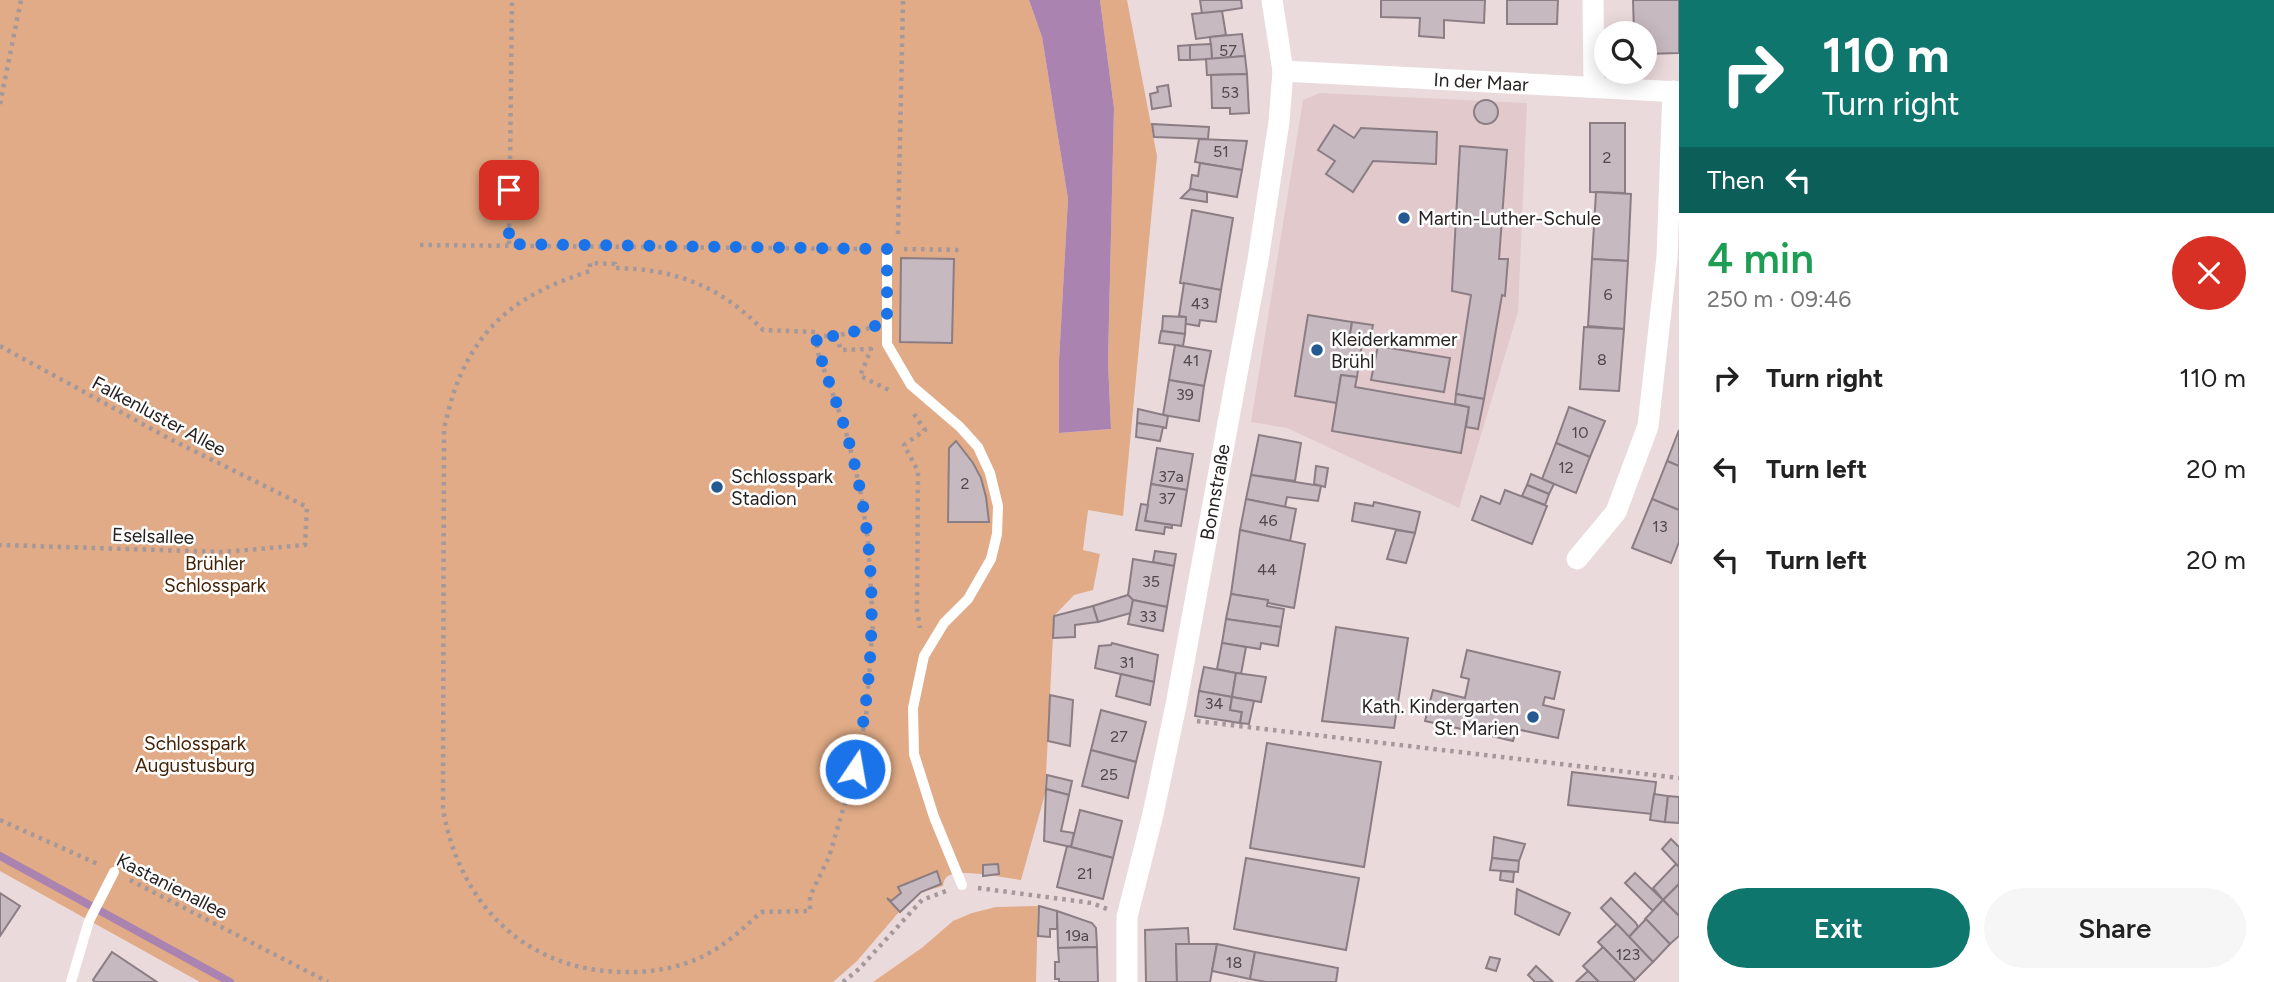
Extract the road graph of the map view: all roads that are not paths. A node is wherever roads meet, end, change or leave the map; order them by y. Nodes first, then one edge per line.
1 (1272, 0) edge
2 (1593, 0) edge
3 (1283, 71) junction
4 (1594, 87) junction
5 (1676, 92) edge
6 (892, 249) road end
7 (1577, 559) dead end
8 (114, 872) road end
9 (962, 885) road end
10 (71, 982) edge
11 (1127, 982) edge

1 - 3 street, Bonnstraße
2 - 4 street
3 - 4 street, In der Maar
3 - 11 street, Bonnstraße
4 - 5 street, In der Maar
5 - 7 street
6 - 9 lane
8 - 10 lane

